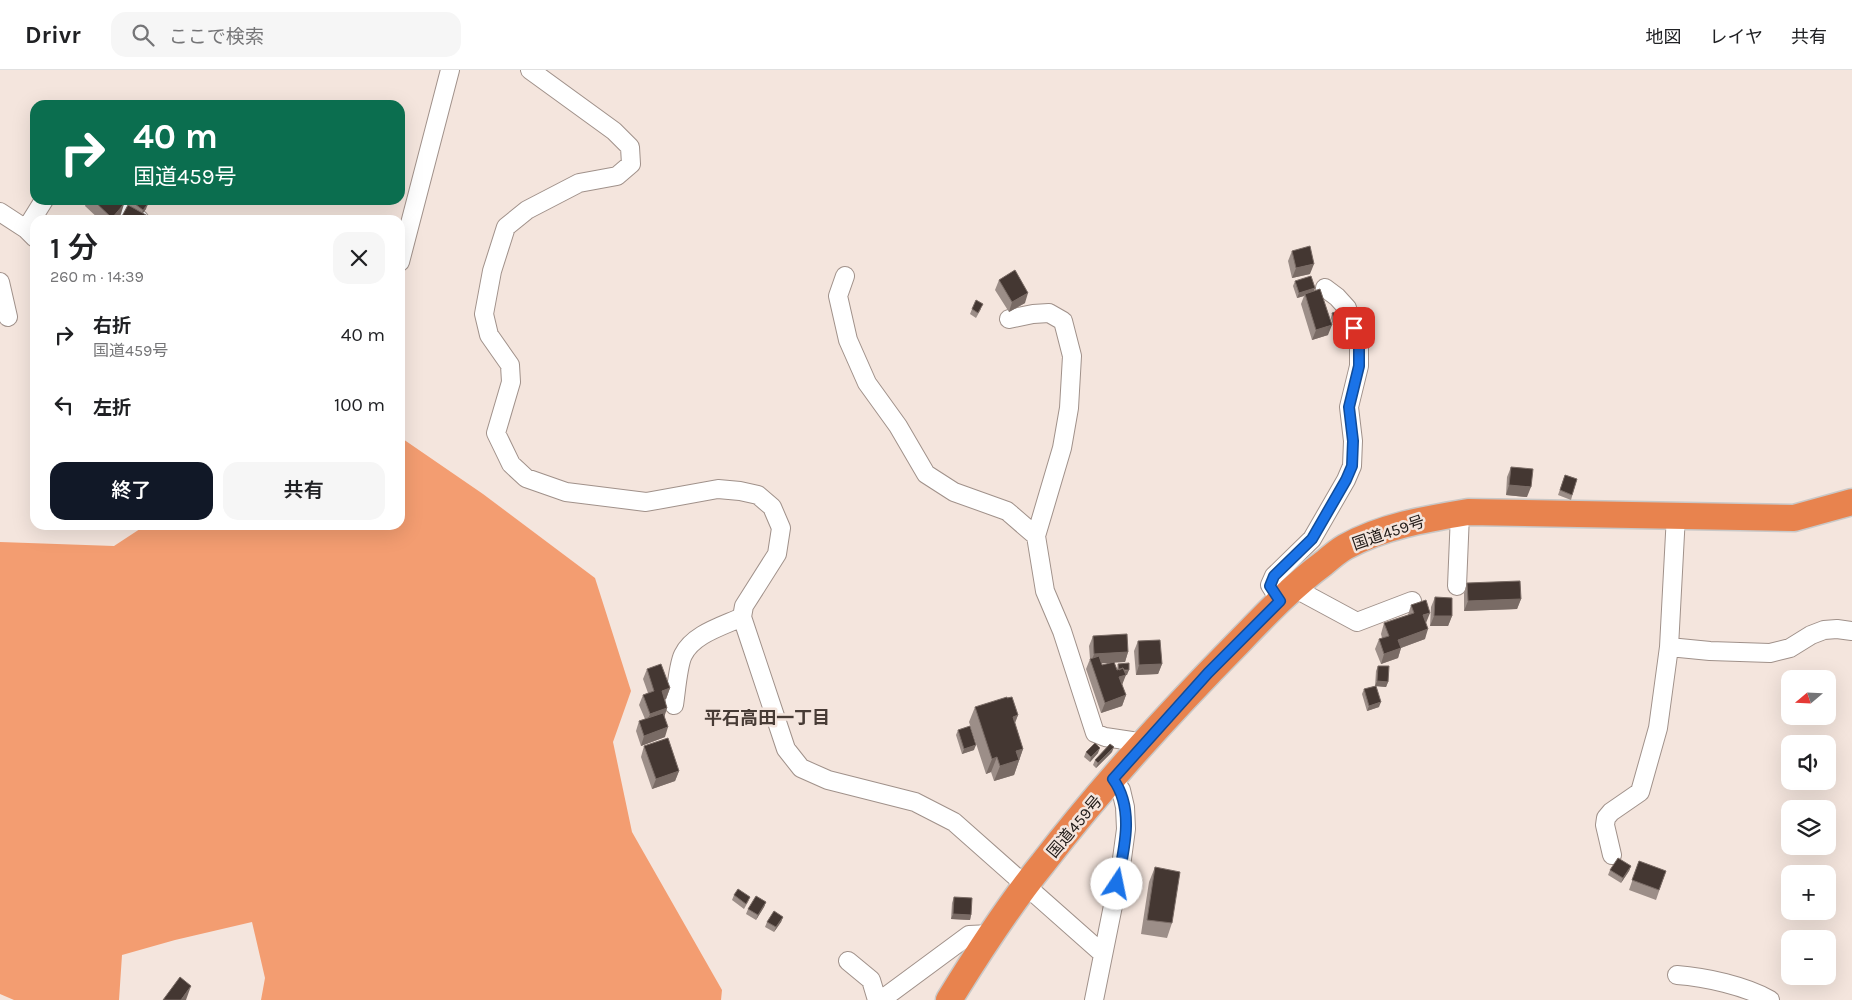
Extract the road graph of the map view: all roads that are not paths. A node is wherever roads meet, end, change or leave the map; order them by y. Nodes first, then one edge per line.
1 (450, 70) edge
2 (530, 70) edge
3 (123, 205) edge
4 (0, 212) edge
5 (134, 215) edge
6 (30, 233) edge
7 (405, 243) edge
8 (845, 276) dead end
9 (0, 282) edge
10 (1325, 288) dead end
11 (8, 317) dead end
12 (1009, 319) dead end
13 (1852, 502) edge
14 (1460, 514) junction
15 (1676, 515) junction
16 (1036, 536) junction
17 (1457, 586) dead end
18 (1287, 595) junction
19 (1412, 601) dead end
20 (742, 617) junction
21 (1852, 631) edge
22 (1669, 647) junction
23 (674, 705) dead end
24 (1145, 743) junction
25 (1113, 779) junction
26 (1612, 854) dead end
27 (1025, 887) junction
28 (991, 934) junction
29 (1103, 954) junction
30 (848, 961) dead end
31 (1677, 975) dead end
32 (876, 1000) edge
33 (881, 1000) edge
34 (949, 1000) edge
35 (1094, 1000) edge
36 (1770, 1000) edge

1 - 7 street
2 - 20 street
3 - 5 street
4 - 6 street
8 - 16 street
9 - 11 street
10 - 18 street
12 - 16 street
13 - 15 highway, 国道459号
14 - 15 highway, 国道459号
14 - 17 street
14 - 18 highway, 国道459号
15 - 22 street
16 - 24 street
18 - 19 street
18 - 24 highway, 国道459号
20 - 23 street
20 - 27 street
21 - 22 street
22 - 26 street
24 - 25 highway, 国道459号
25 - 27 highway, 国道459号
25 - 29 street
27 - 28 highway, 国道459号
27 - 29 street
28 - 33 street
28 - 34 highway, 国道459号
29 - 35 street
30 - 32 street
31 - 36 street

